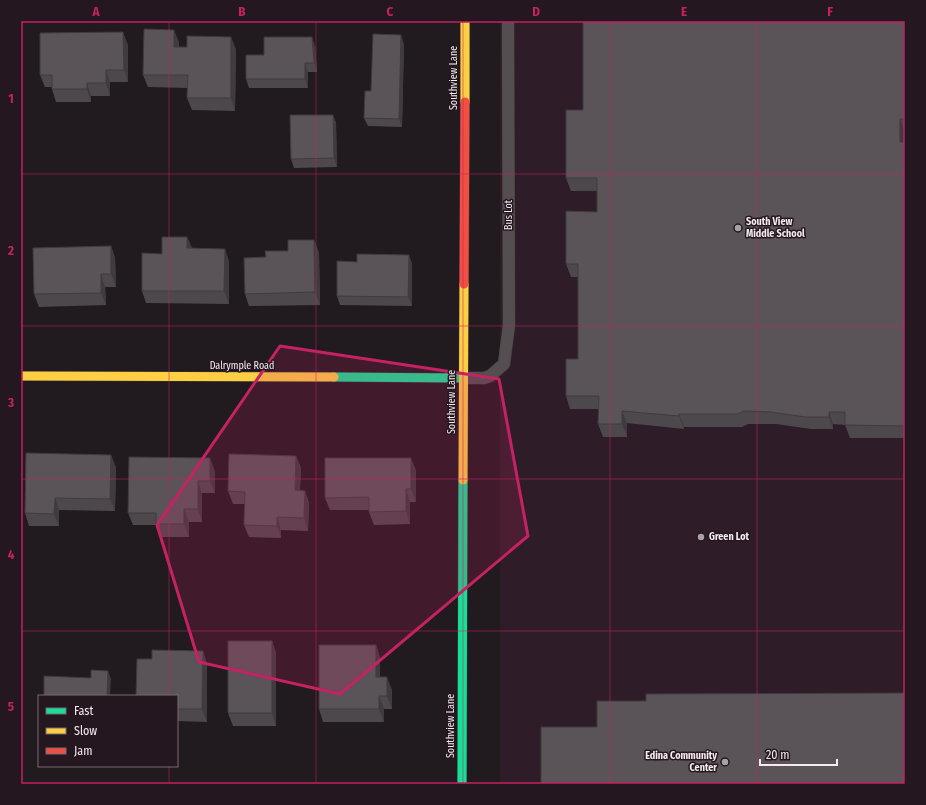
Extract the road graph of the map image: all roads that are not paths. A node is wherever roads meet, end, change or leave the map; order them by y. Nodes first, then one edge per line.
1 (465, 21) edge
2 (508, 21) edge
3 (21, 376) edge
4 (463, 378) junction
5 (462, 784) edge

1 - 4 street, Southview Lane
2 - 4 lane, Bus Lot
3 - 4 street, Dalrymple Road
4 - 5 street, Southview Lane

